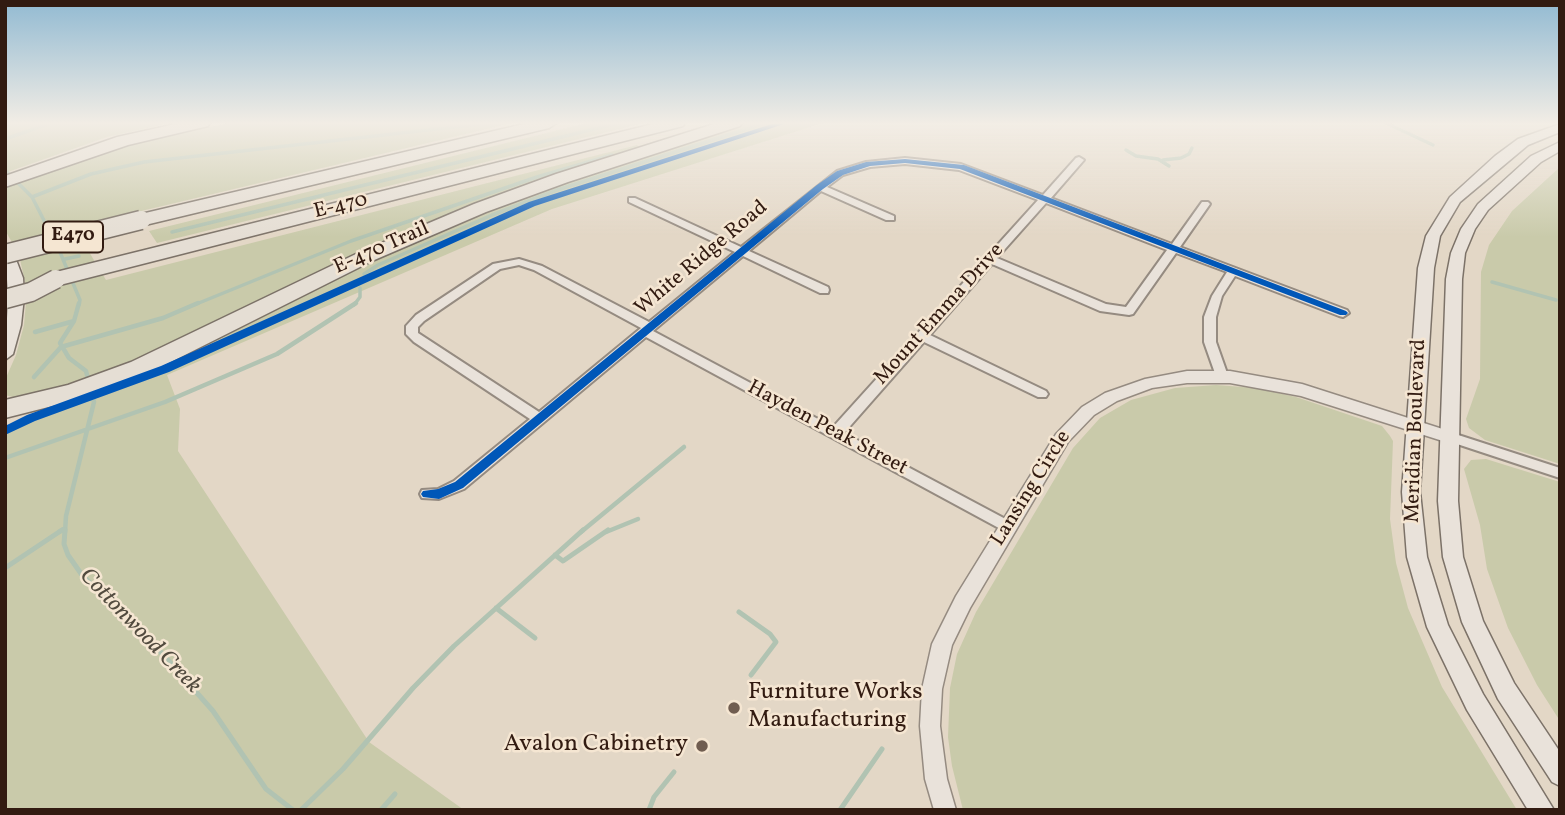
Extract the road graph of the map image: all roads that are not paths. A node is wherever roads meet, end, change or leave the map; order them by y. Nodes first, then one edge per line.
1 (54, 161) edge
2 (389, 161) edge
3 (525, 161) edge
4 (615, 161) edge
5 (1078, 161) edge
6 (1498, 161) edge
7 (1534, 161) edge
8 (5, 179) edge
9 (820, 187) junction
10 (1045, 198) junction
11 (632, 200) dead end
12 (1205, 204) dead end
13 (890, 218) dead end
14 (1176, 247) junction
15 (5, 251) edge
16 (163, 252) joint
17 (741, 252) junction
18 (990, 259) junction
19 (1233, 271) junction
20 (56, 279) junction
21 (5, 290) edge
22 (824, 290) dead end
23 (5, 299) edge
24 (1343, 313) dead end
25 (648, 330) junction
26 (920, 336) junction
27 (5, 354) edge
28 (1222, 376) junction
29 (1042, 394) dead end
30 (40, 402) junction
31 (5, 409) edge
32 (540, 419) junction
33 (5, 423) edge
34 (1416, 427) junction
35 (836, 433) junction
36 (1449, 438) junction
37 (1560, 473) edge
38 (427, 494) dead end
39 (1008, 527) junction
40 (1560, 774) edge
41 (945, 810) edge
42 (1542, 810) edge

1 - 8 highway
2 - 15 highway, E-470 / E470, bridge
3 - 16 highway, E-470 / E470
4 - 30 highway
5 - 10 street
6 - 34 main road, Meridian Boulevard
7 - 36 main road, Meridian Boulevard
9 - 10 street, White Ridge Road
9 - 13 street
9 - 17 street, White Ridge Road
10 - 14 street, White Ridge Road
10 - 18 street, Mount Emma Drive
11 - 17 street
12 - 14 street
14 - 18 street
14 - 19 street, White Ridge Road
15 - 27 main road
16 - 20 highway, E-470 / E470
17 - 22 street
17 - 25 street, White Ridge Road
18 - 26 street, Mount Emma Drive
19 - 24 street, White Ridge Road
19 - 28 street
20 - 21 highway, E-470 / E470, bridge
20 - 23 highway, bridge
25 - 32 street, White Ridge Road
25 - 32 street, Hayden Peak Street
25 - 35 street, Hayden Peak Street
26 - 29 street
26 - 35 street, Mount Emma Drive
28 - 34 street, Lansing Circle
28 - 39 street, Lansing Circle
30 - 31 highway
30 - 33 highway
32 - 38 street, White Ridge Road
34 - 36 street, Lansing Circle
34 - 42 main road, Meridian Boulevard
35 - 39 street, Hayden Peak Street
36 - 37 street
36 - 40 main road, Meridian Boulevard
39 - 41 street, Lansing Circle

